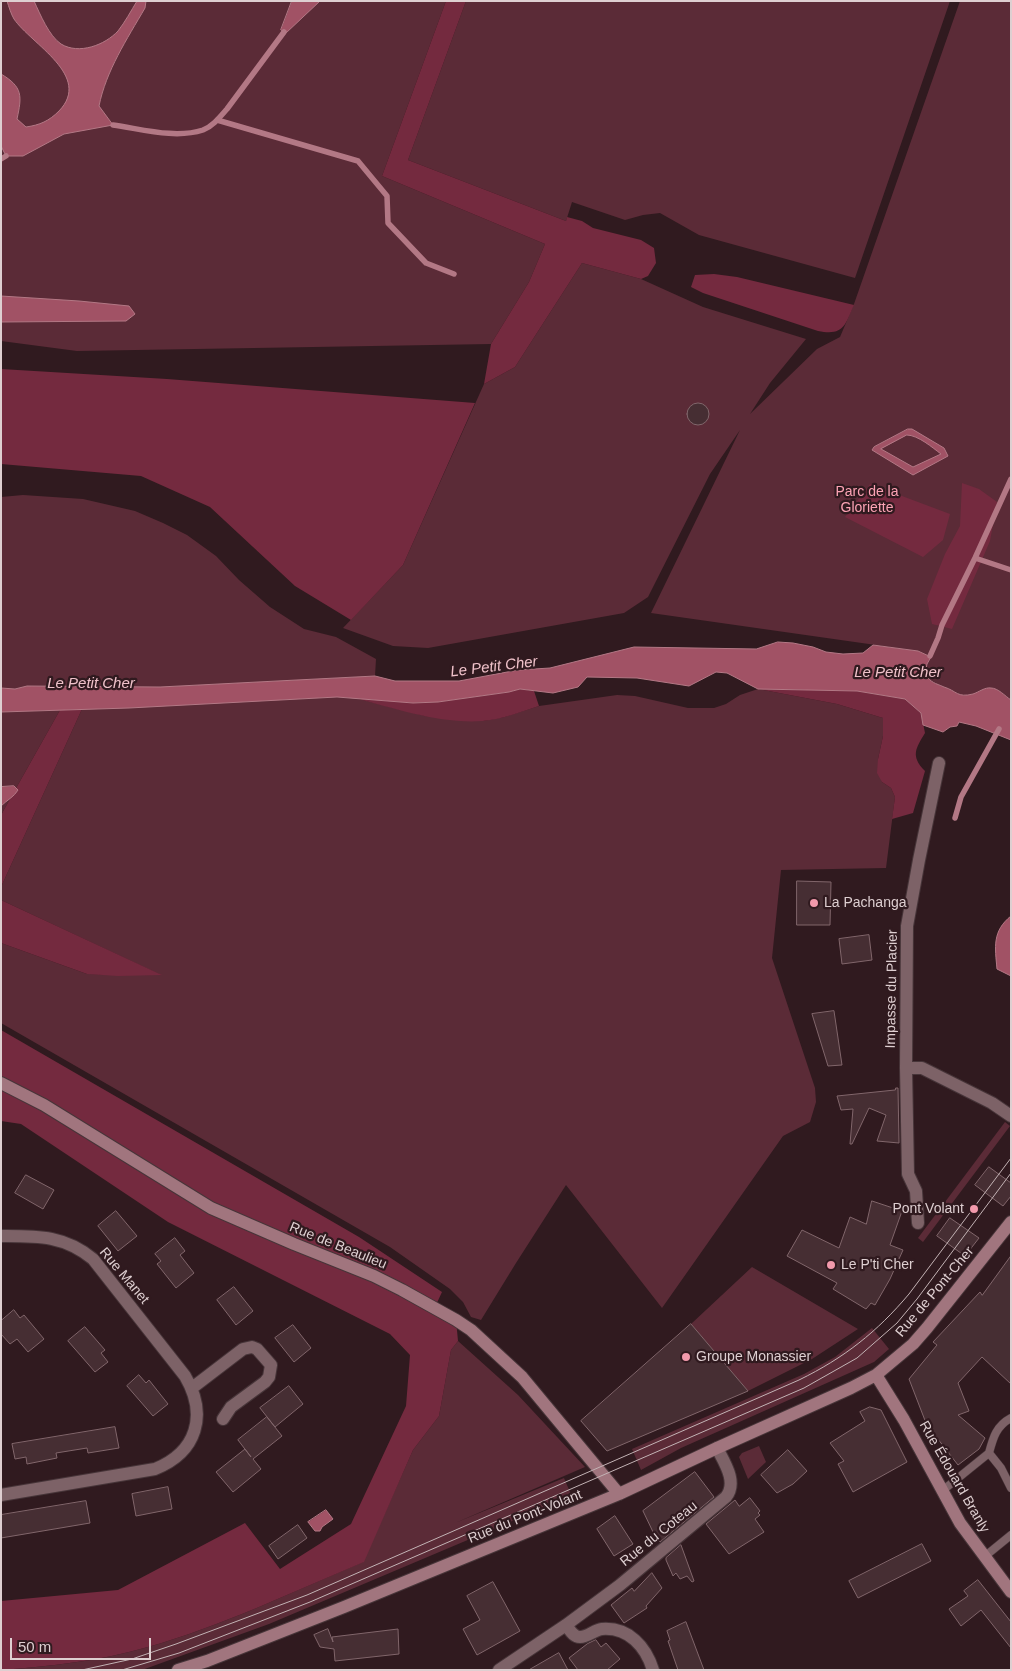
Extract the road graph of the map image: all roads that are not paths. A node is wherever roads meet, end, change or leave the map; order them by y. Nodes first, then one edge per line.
1 (939, 763) dead end
2 (906, 1068) junction
3 (1, 1083) edge
4 (1011, 1116) edge
5 (1011, 1222) edge
6 (918, 1223) dead end
7 (1, 1236) edge
8 (876, 1375) junction
9 (192, 1388) junction
10 (1011, 1418) edge
11 (223, 1419) dead end
12 (717, 1448) junction
13 (989, 1453) junction
14 (1011, 1488) edge
15 (942, 1491) junction
16 (619, 1494) junction
17 (1, 1495) edge
18 (1011, 1534) edge
19 (984, 1557) junction
20 (1011, 1592) edge
21 (566, 1625) junction
22 (178, 1670) edge
23 (499, 1670) edge
24 (653, 1670) edge

1 - 2 street, Impasse du Placier
2 - 4 street
2 - 6 street, Impasse du Placier
3 - 16 street, Rue de Beaulieu
5 - 8 street, Rue de Pont-Cher
7 - 9 street, Rue Manet
8 - 12 street, Rue du Pont-Volant
8 - 15 street, Rue Édouard Branly
9 - 11 street
9 - 17 street, Rue Manet
10 - 13 lane
12 - 16 street, Rue du Pont-Volant
12 - 21 street, Rue du Coteau
13 - 14 lane
13 - 15 lane
15 - 19 street, Rue Édouard Branly
16 - 22 street, Rue du Pont-Volant
18 - 19 lane
19 - 20 street, Rue Édouard Branly
21 - 23 street, Rue du Coteau
21 - 24 street

